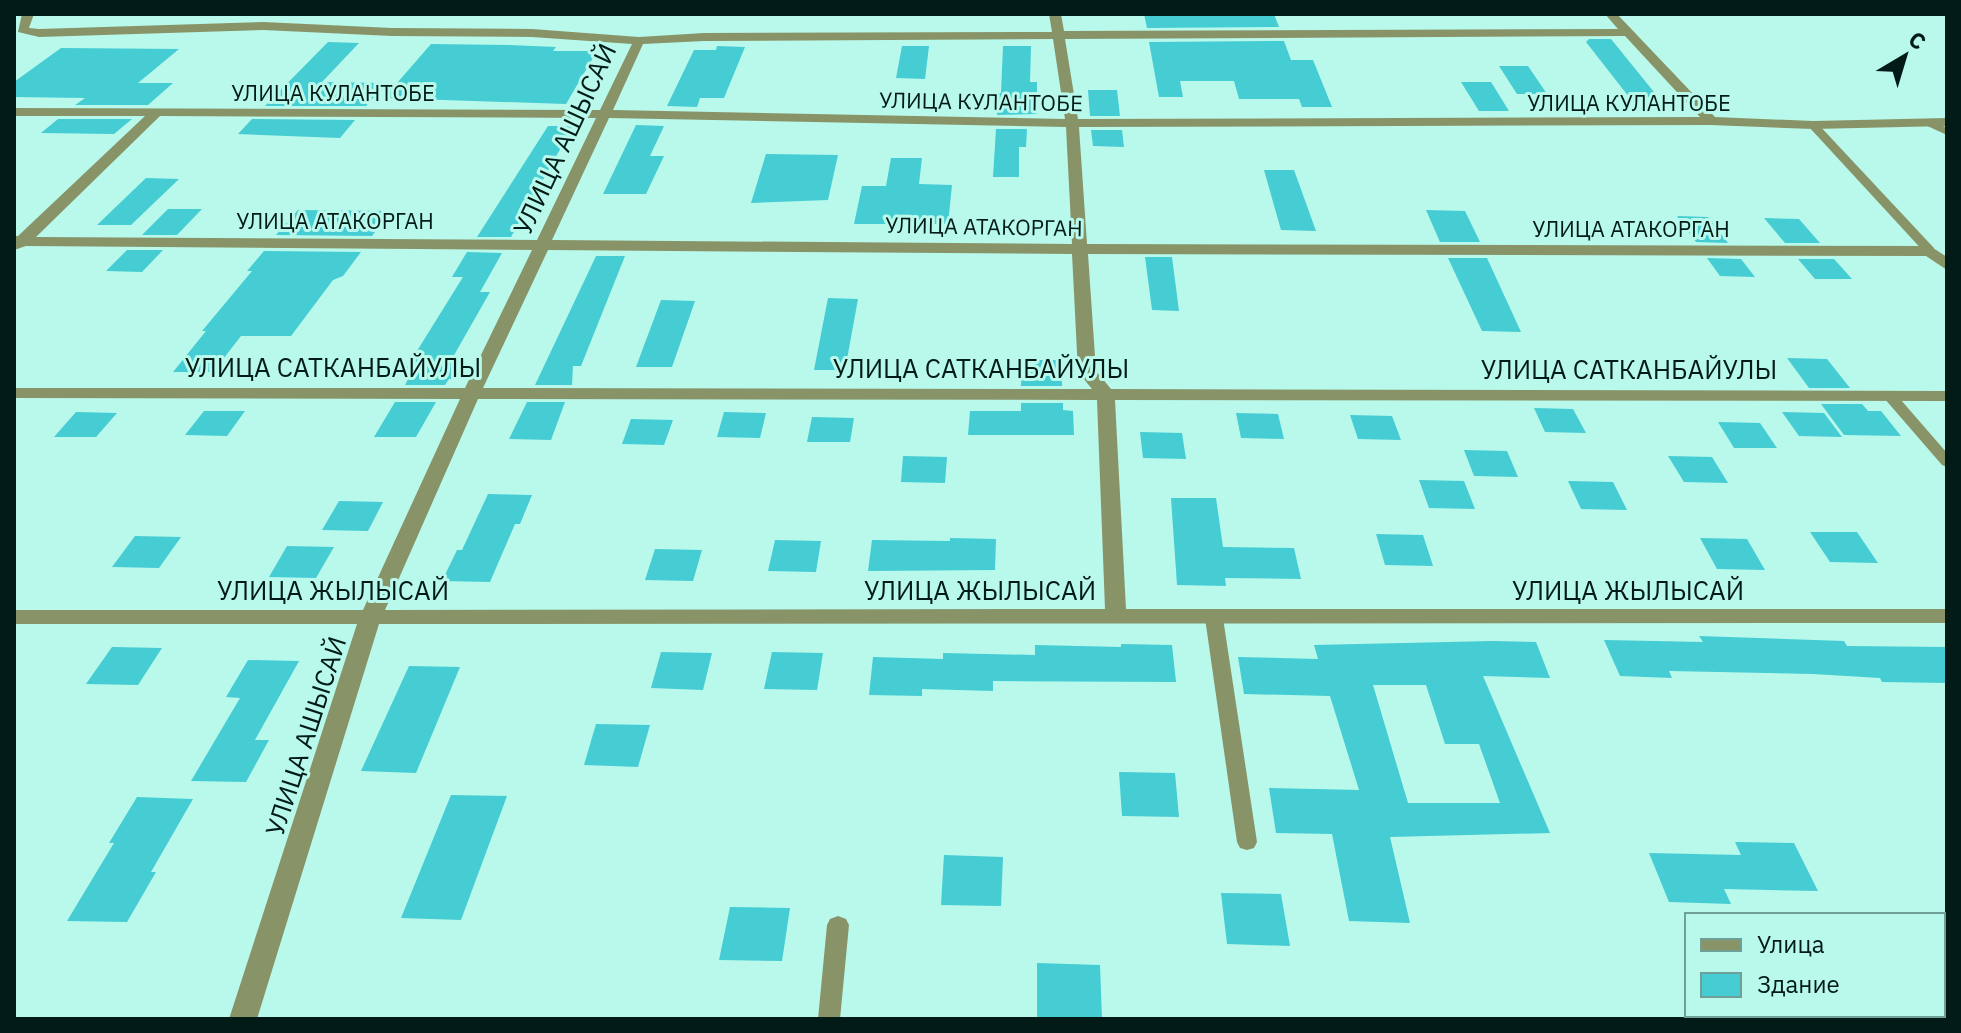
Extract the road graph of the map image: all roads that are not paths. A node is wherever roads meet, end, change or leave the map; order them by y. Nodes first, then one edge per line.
1 (28, 14) edge
2 (1055, 14) edge
3 (1611, 14) edge
4 (265, 20) edge
5 (1627, 32) junction
6 (1058, 36) junction
7 (639, 41) junction
8 (158, 111) junction
9 (14, 112) edge
10 (602, 114) junction
11 (1711, 121) junction
12 (1927, 122) junction
13 (1947, 122) edge
14 (1072, 123) junction
15 (1813, 125) junction
16 (1947, 132) edge
17 (545, 242) junction
18 (17, 243) edge
19 (1079, 249) junction
20 (1930, 251) junction
21 (1947, 265) edge
22 (14, 393) edge
23 (472, 393) junction
24 (1106, 395) junction
25 (1889, 395) junction
26 (1947, 396) edge
27 (1947, 462) edge
28 (1947, 616) edge
29 (14, 617) edge
30 (1116, 618) junction
31 (1214, 618) junction
32 (370, 619) junction
33 (1247, 842) dead end
34 (838, 925) dead end
35 (243, 1019) edge
36 (829, 1019) edge

1 - 4 street
2 - 6 street
3 - 5 street
4 - 7 street
5 - 6 street
5 - 11 street
6 - 7 street
6 - 14 street
7 - 10 street, УЛИЦА АШЫСАЙ
8 - 9 street, УЛИЦА КУЛАНТОБЕ
8 - 10 street, УЛИЦА КУЛАНТОБЕ
8 - 18 street
10 - 14 street, УЛИЦА КУЛАНТОБЕ
10 - 17 street, УЛИЦА АШЫСАЙ
11 - 14 street, УЛИЦА КУЛАНТОБЕ
11 - 15 street, УЛИЦА КУЛАНТОБЕ
12 - 13 street, УЛИЦА КУЛАНТОБЕ
12 - 15 street, УЛИЦА КУЛАНТОБЕ
12 - 16 lane
14 - 19 street
15 - 20 lane
17 - 18 street, УЛИЦА АТАКОРГАН
17 - 19 street, УЛИЦА АТАКОРГАН
17 - 23 street, УЛИЦА АШЫСАЙ
19 - 20 street, УЛИЦА АТАКОРГАН
19 - 24 street
20 - 21 street
22 - 23 street, УЛИЦА САТКАНБАЙУЛЫ
23 - 24 street, УЛИЦА САТКАНБАЙУЛЫ
23 - 32 street, УЛИЦА АШЫСАЙ
24 - 25 street, УЛИЦА САТКАНБАЙУЛЫ
24 - 30 street
25 - 26 street, УЛИЦА САТКАНБАЙУЛЫ
25 - 27 lane
28 - 31 street, УЛИЦА ЖЫЛЫСАЙ
29 - 32 street, УЛИЦА ЖЫЛЫСАЙ
30 - 31 street, УЛИЦА ЖЫЛЫСАЙ
30 - 32 street, УЛИЦА ЖЫЛЫСАЙ
31 - 33 lane
32 - 35 street, УЛИЦА АШЫСАЙ
34 - 36 lane

